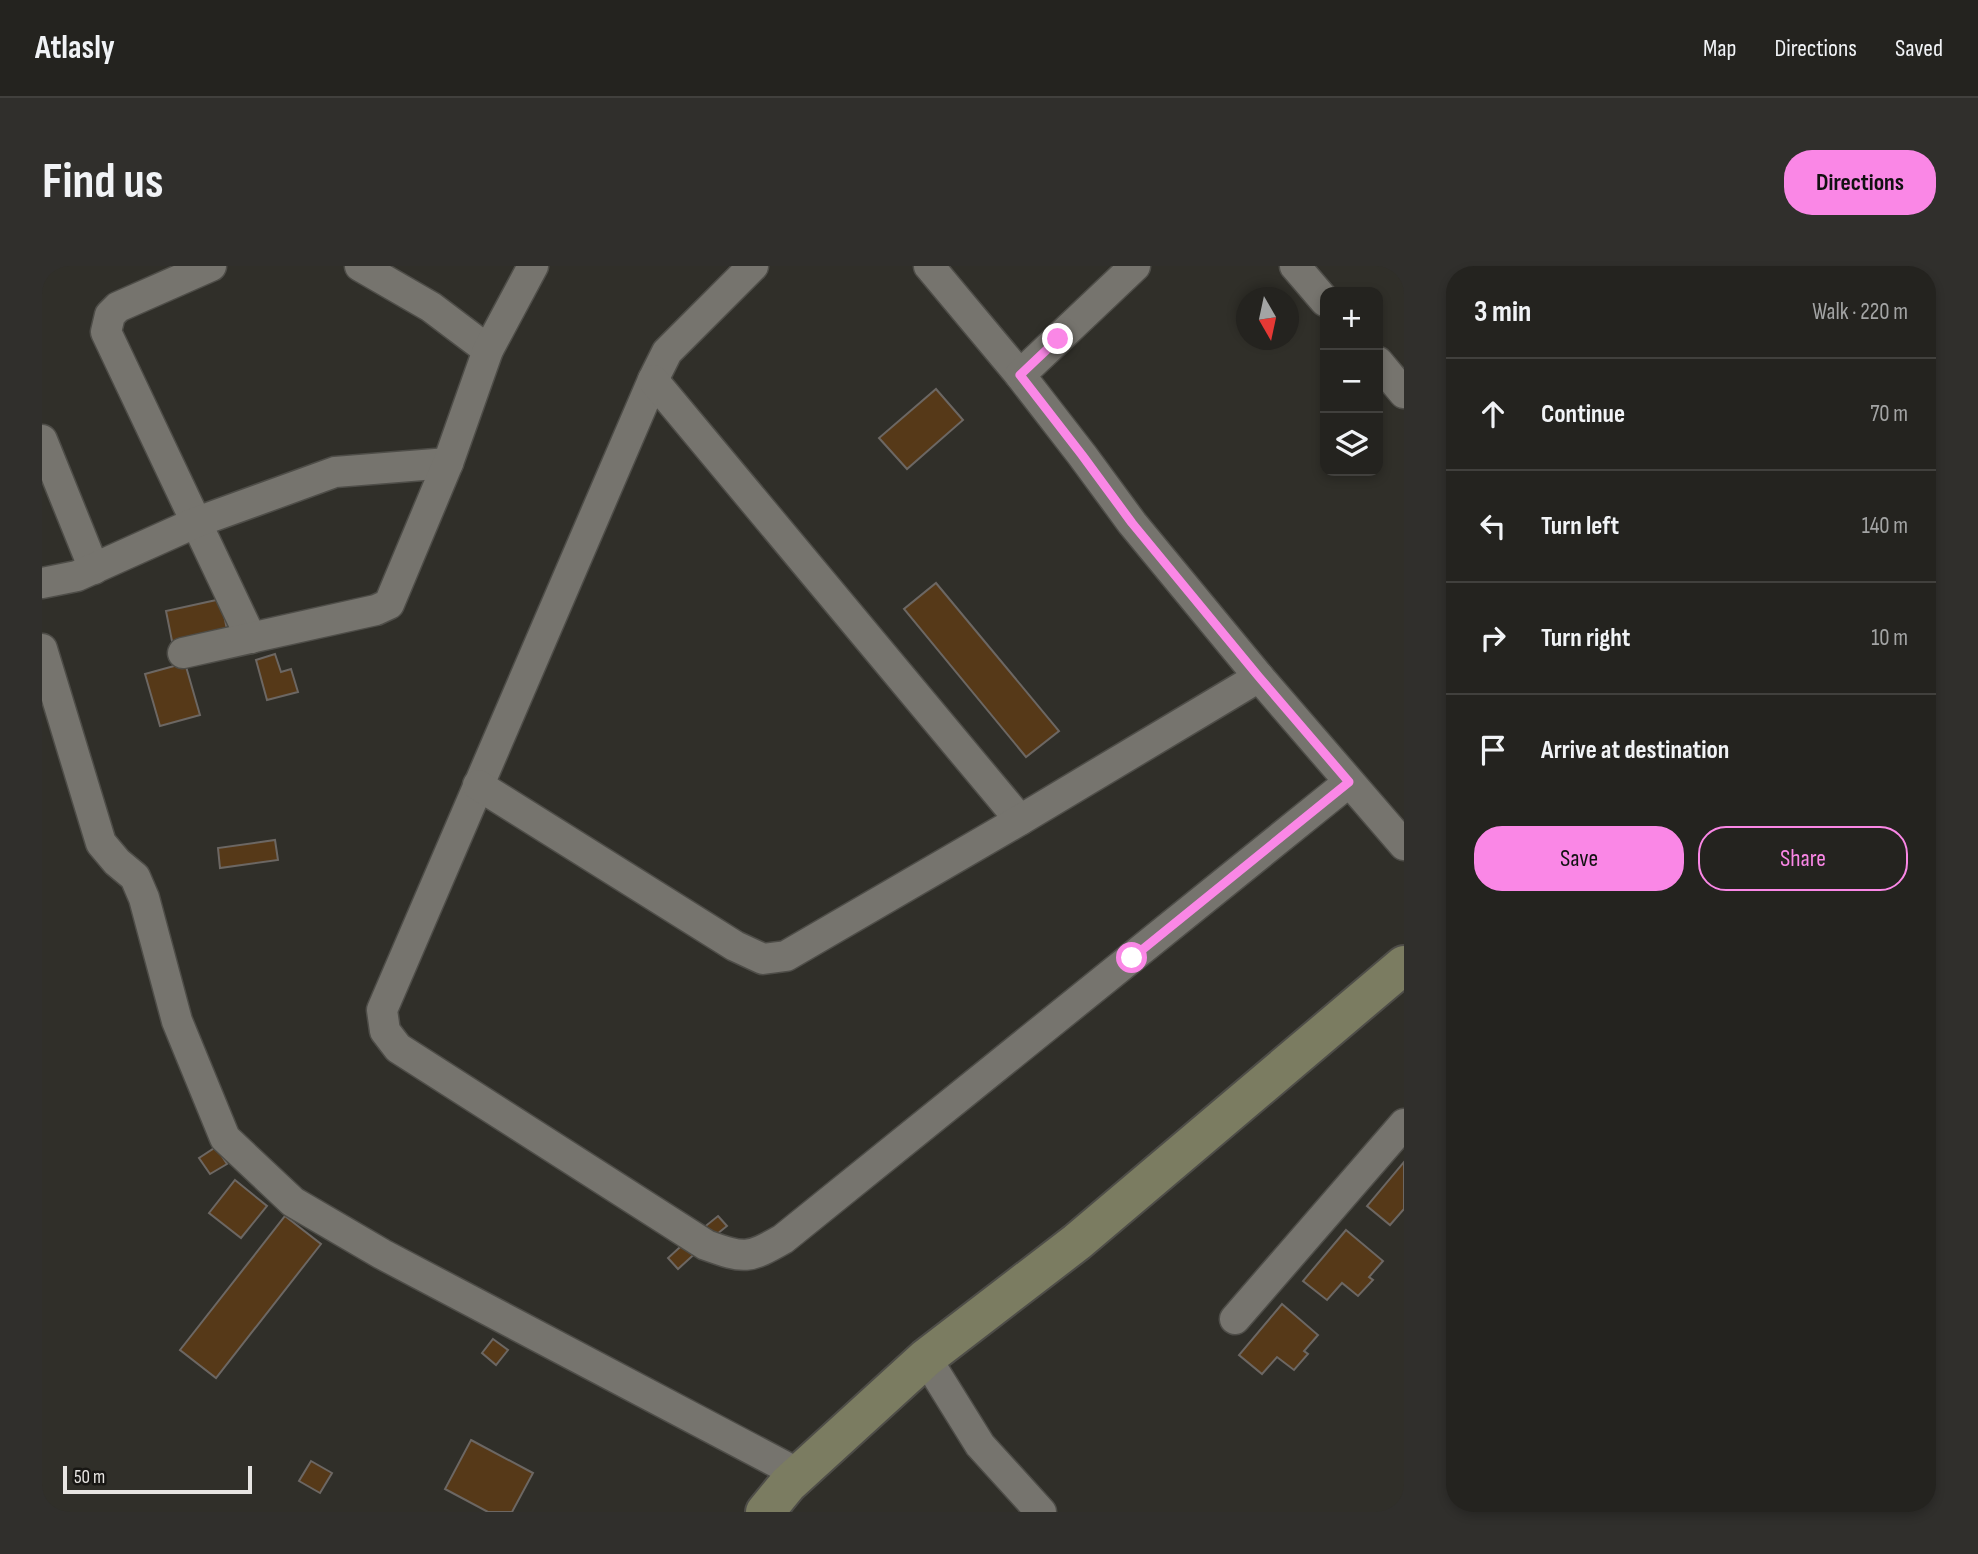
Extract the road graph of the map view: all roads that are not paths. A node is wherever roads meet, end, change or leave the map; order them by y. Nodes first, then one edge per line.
1 (211, 266) edge
2 (360, 266) edge
3 (533, 266) edge
4 (753, 266) edge
5 (929, 266) edge
6 (1135, 266) edge
7 (1295, 266) edge
8 (1320, 295) edge
9 (488, 350) junction
10 (1383, 368) edge
11 (1020, 375) junction
12 (653, 380) junction
13 (1403, 390) edge
14 (42, 440) edge
15 (448, 463) junction
16 (197, 522) junction
17 (94, 569) junction
18 (42, 583) edge
19 (251, 638) junction
20 (42, 649) edge
21 (183, 653) dead end
22 (1259, 677) junction
23 (1349, 782) junction
24 (478, 785) junction
25 (1020, 820) junction
26 (1404, 845) edge
27 (1404, 965) edge
28 (1404, 1124) edge
29 (1235, 1319) dead end
30 (926, 1358) junction
31 (799, 1474) junction
32 (765, 1512) edge
33 (1041, 1512) edge

1 - 16 street
2 - 9 street
3 - 9 street
4 - 12 street
5 - 11 street
6 - 11 street
7 - 8 street
9 - 15 street
10 - 13 street
11 - 22 street
12 - 24 street
12 - 25 street
14 - 17 street
15 - 16 street
15 - 19 street
16 - 17 street
16 - 19 street
17 - 18 street
19 - 21 street
20 - 31 street
22 - 23 street
22 - 25 street
23 - 24 street
23 - 26 street
24 - 25 street
27 - 30 street
28 - 29 street
30 - 31 street
30 - 33 street
31 - 32 street

